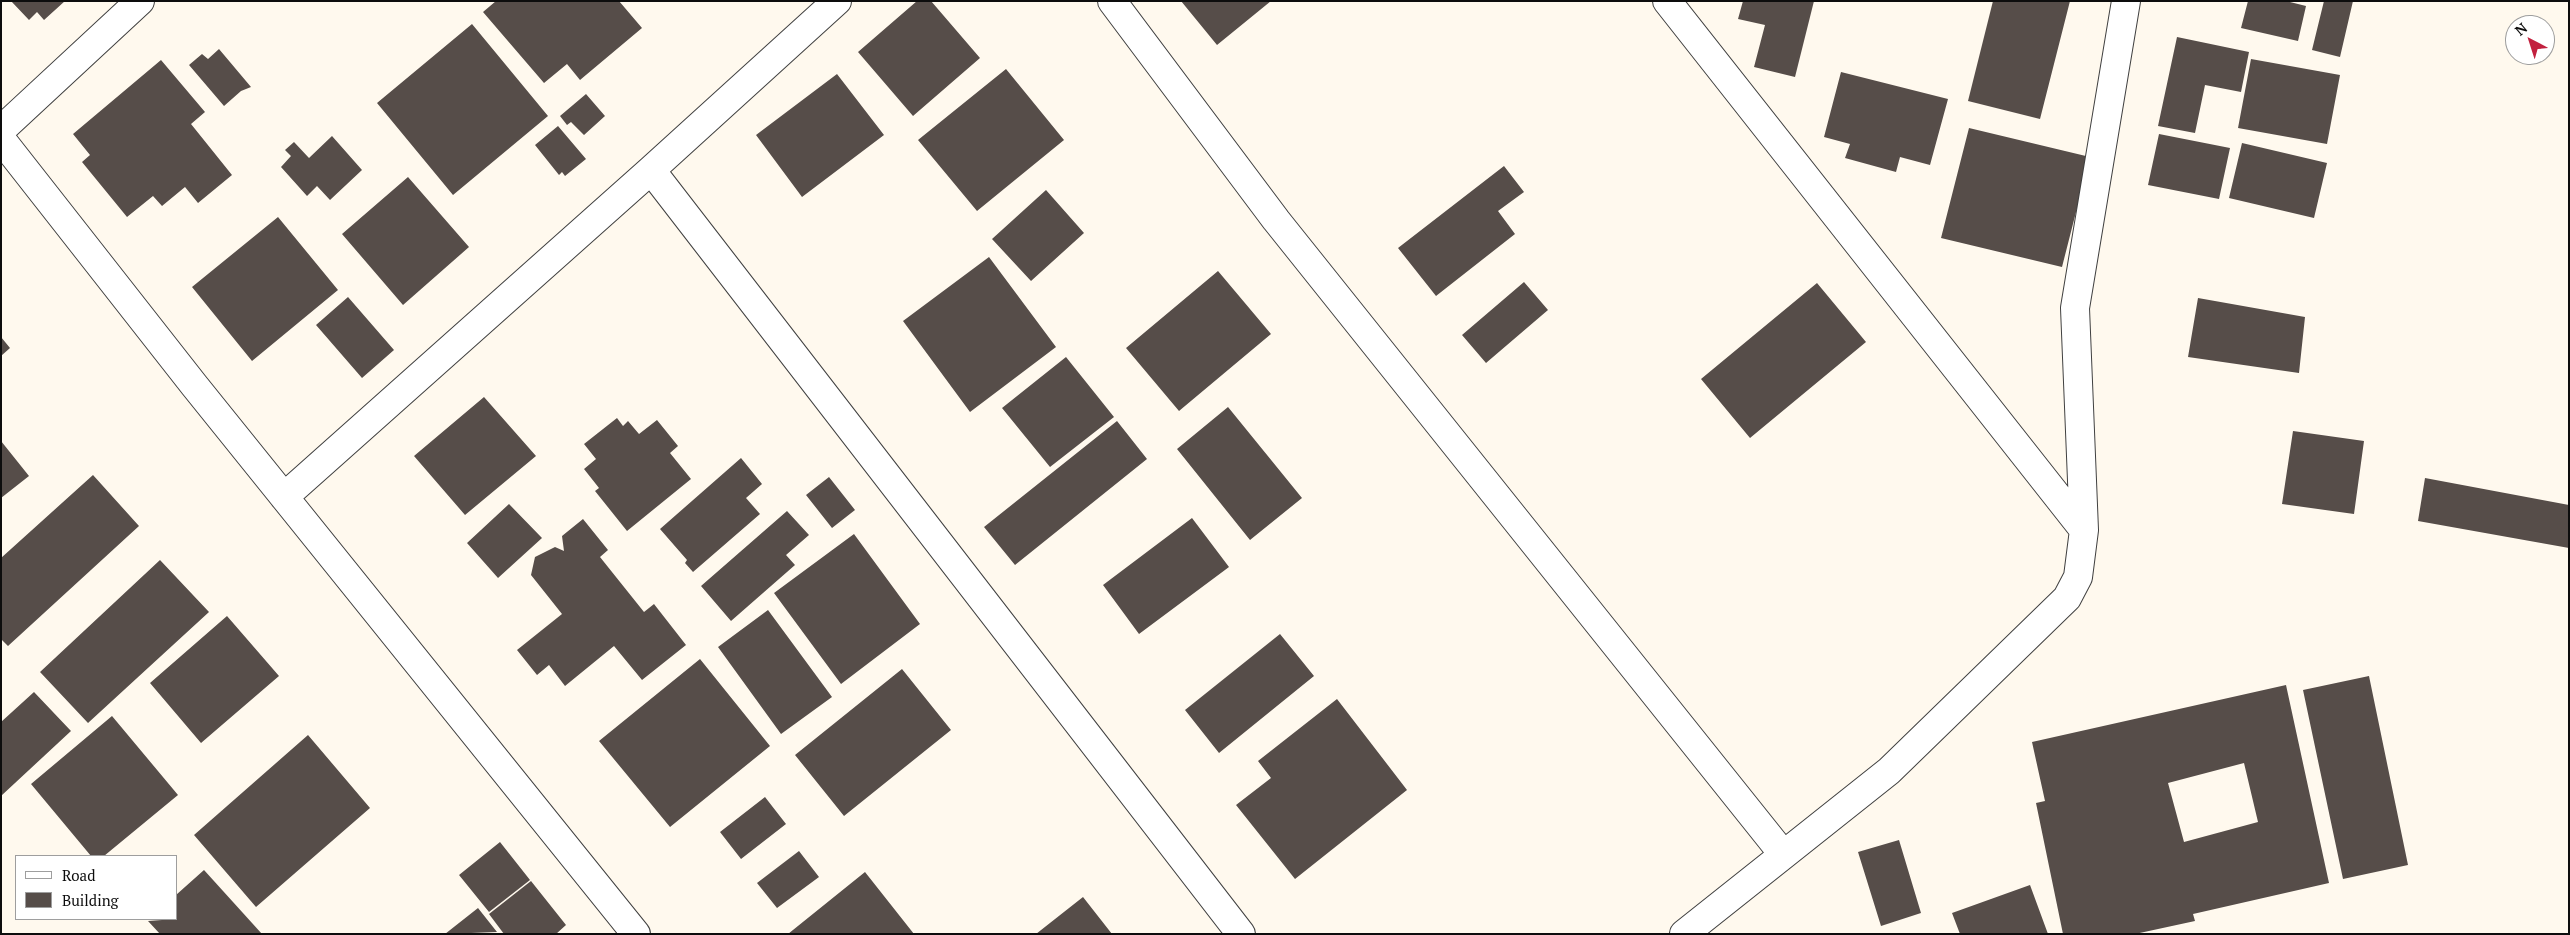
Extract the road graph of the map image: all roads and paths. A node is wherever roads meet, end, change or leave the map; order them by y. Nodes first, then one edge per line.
1 (140, 1) edge
2 (837, 1) edge
3 (1112, 1) edge
4 (1667, 1) edge
5 (2126, 1) edge
6 (1, 130) edge
7 (1, 139) edge
8 (651, 170) junction
9 (284, 497) junction
10 (2084, 530) junction
11 (1783, 854) junction
12 (636, 934) edge
13 (1241, 934) edge
14 (1684, 934) edge

1 - 6 street
2 - 8 street
3 - 11 street
4 - 10 street
5 - 10 street
7 - 9 street
8 - 9 street
8 - 13 street
9 - 12 street
10 - 11 street
11 - 14 street

